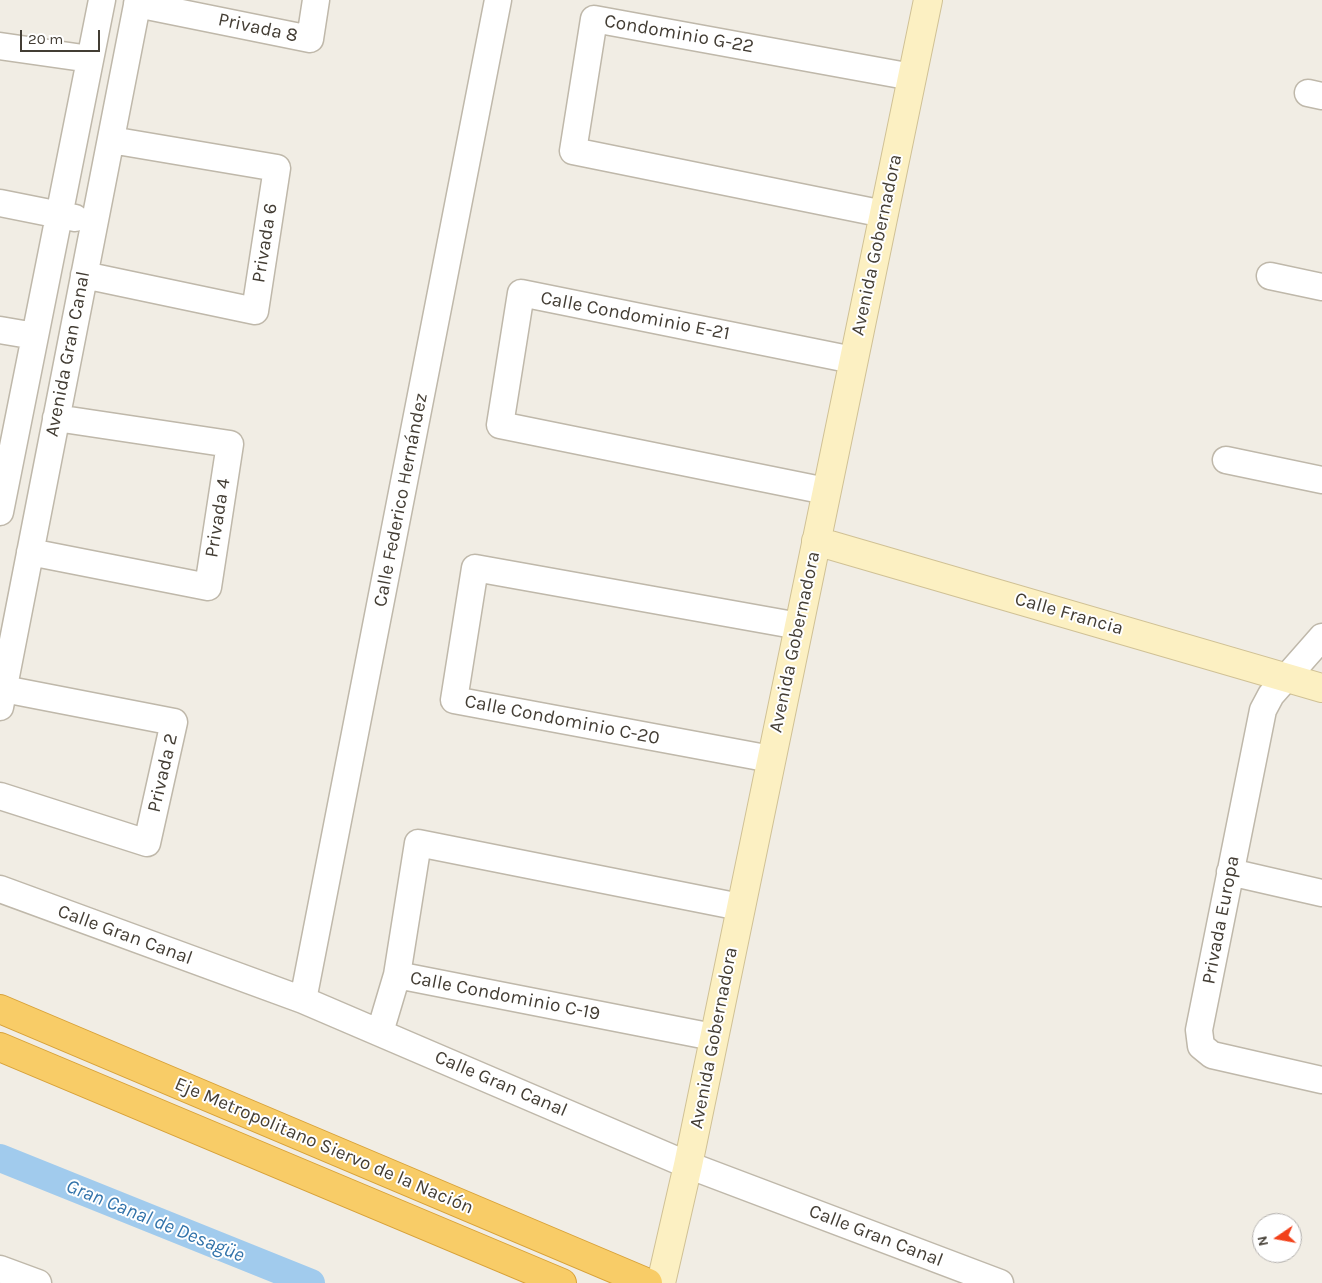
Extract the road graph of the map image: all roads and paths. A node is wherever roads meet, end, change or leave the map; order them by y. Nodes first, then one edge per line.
1 (102, 0) edge
2 (316, 0) edge
3 (498, 0) edge
4 (928, 0) edge
5 (138, 2) edge
6 (0, 46) edge
7 (90, 59) junction
8 (912, 77) junction
9 (111, 140) junction
10 (0, 202) edge
11 (884, 214) junction
12 (58, 215) junction
13 (94, 221) junction
14 (84, 275) junction
15 (1270, 276) dead end
16 (1322, 287) edge
17 (0, 330) edge
18 (35, 336) junction
19 (853, 360) junction
20 (56, 418) junction
21 (1226, 460) dead end
22 (4, 473) edge
23 (1322, 480) edge
24 (826, 491) junction
25 (0, 512) edge
26 (816, 541) junction
27 (30, 552) junction
28 (799, 626) junction
29 (1322, 637) edge
30 (1286, 677) junction
31 (1322, 688) edge
32 (2, 698) edge
33 (771, 759) junction
34 (0, 796) edge
35 (1230, 872) junction
36 (0, 889) edge
37 (1322, 893) edge
38 (740, 907) junction
39 (397, 975) junction
40 (303, 1000) junction
41 (0, 1009) edge
42 (380, 1032) junction
43 (713, 1037) junction
44 (0, 1047) edge
45 (1322, 1080) edge
46 (688, 1165) junction
47 (0, 1269) edge
48 (658, 1278) edge
49 (38, 1283) edge
50 (562, 1283) edge
51 (1000, 1283) edge

1 - 7 street, Avenida Gran Canal
2 - 5 street, Privada 8
3 - 40 street, Calle Federico Hernández
4 - 8 street, Avenida Gobernadora
5 - 9 street, Avenida Gran Canal
6 - 7 street
7 - 12 street, Avenida Gran Canal
8 - 11 street, Avenida Gobernadora
8 - 11 street, Condominio G-22
9 - 13 street, Avenida Gran Canal
9 - 14 street, Privada 6
10 - 12 street
11 - 19 street, Avenida Gobernadora
12 - 13 street
12 - 18 street, Avenida Gran Canal
13 - 14 street, Avenida Gran Canal
14 - 20 street, Avenida Gran Canal
15 - 16 street
17 - 18 street
18 - 22 street, Avenida Gran Canal
19 - 24 street, Avenida Gobernadora
19 - 24 street, Calle Condominio E-21
20 - 27 street, Avenida Gran Canal
20 - 27 street, Privada 4
21 - 23 street
22 - 25 street, Avenida Gran Canal
24 - 26 street, Avenida Gobernadora
26 - 28 street, Avenida Gobernadora
26 - 30 street, Calle Francia
27 - 32 street, Avenida Gran Canal
28 - 33 street, Avenida Gobernadora
28 - 33 street, Calle Condominio C-20
29 - 30 street, Privada Europa
30 - 31 street, Calle Francia
30 - 35 street, Privada Europa
32 - 34 street, Privada 2
33 - 38 street, Avenida Gobernadora
35 - 37 street
35 - 45 street, Privada Europa
36 - 40 street, Calle Gran Canal
38 - 39 street, Calle Condominio C-19
38 - 43 street, Avenida Gobernadora
39 - 42 street
39 - 43 street, Calle Condominio C-19
40 - 42 street, Calle Gran Canal
41 - 48 highway, Eje Metropolitano Siervo de la Nación
42 - 46 street, Calle Gran Canal
43 - 46 street, Avenida Gobernadora
44 - 50 highway, Eje Metropolitano Siervo de la Nación
46 - 48 street, Avenida Gobernadora
46 - 51 street, Calle Gran Canal
47 - 49 street

